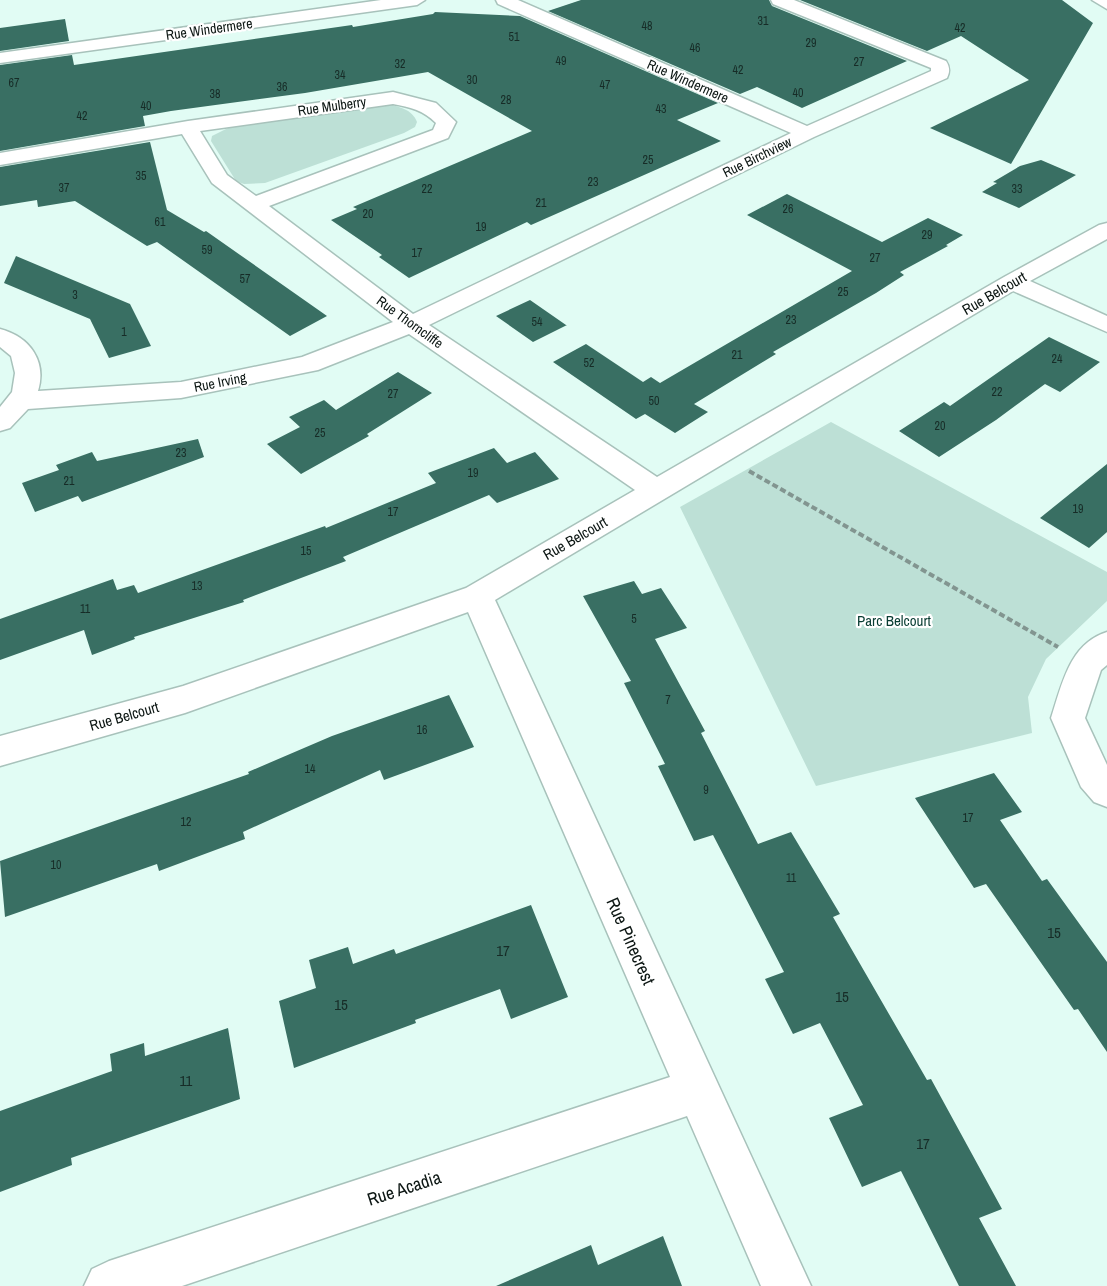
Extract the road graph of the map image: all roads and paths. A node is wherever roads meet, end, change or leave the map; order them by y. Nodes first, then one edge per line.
1 (417, 0) edge
2 (504, 0) edge
3 (779, 0) edge
4 (1100, 0) edge
5 (1107, 4) edge
6 (0, 58) edge
7 (188, 127) junction
8 (807, 133) junction
9 (0, 159) edge
10 (252, 205) junction
11 (1107, 230) edge
12 (1012, 282) junction
13 (411, 324) junction
14 (1107, 325) edge
15 (0, 337) edge
16 (20, 401) junction
17 (0, 422) edge
18 (717, 453) junction
19 (656, 490) junction
20 (477, 596) junction
21 (1097, 654) edge
22 (0, 751) edge
23 (1107, 791) edge
24 (698, 1090) junction
25 (109, 1286) edge
26 (786, 1286) edge

1 - 6 street, Rue Windermere
2 - 8 street, Rue Windermere
3 - 8 street, Rue Birchview
4 - 5 street
7 - 9 street, Rue Mulberry
7 - 10 street, Rue Thorncliffe
7 - 10 street, Rue Mulberry
8 - 13 street, Rue Birchview
10 - 13 street, Rue Thorncliffe
11 - 12 street, Rue Belcourt
12 - 14 street
12 - 18 street, Rue Belcourt
13 - 16 street, Rue Irving
13 - 19 street, Rue Thorncliffe
15 - 16 street
16 - 17 street
18 - 19 street, Rue Belcourt
18 - 21 path
19 - 20 street, Rue Belcourt
20 - 22 street, Rue Belcourt
20 - 24 street, Rue Pinecrest
21 - 23 street
24 - 25 street, Rue Acadia
24 - 26 street, Rue Pinecrest

